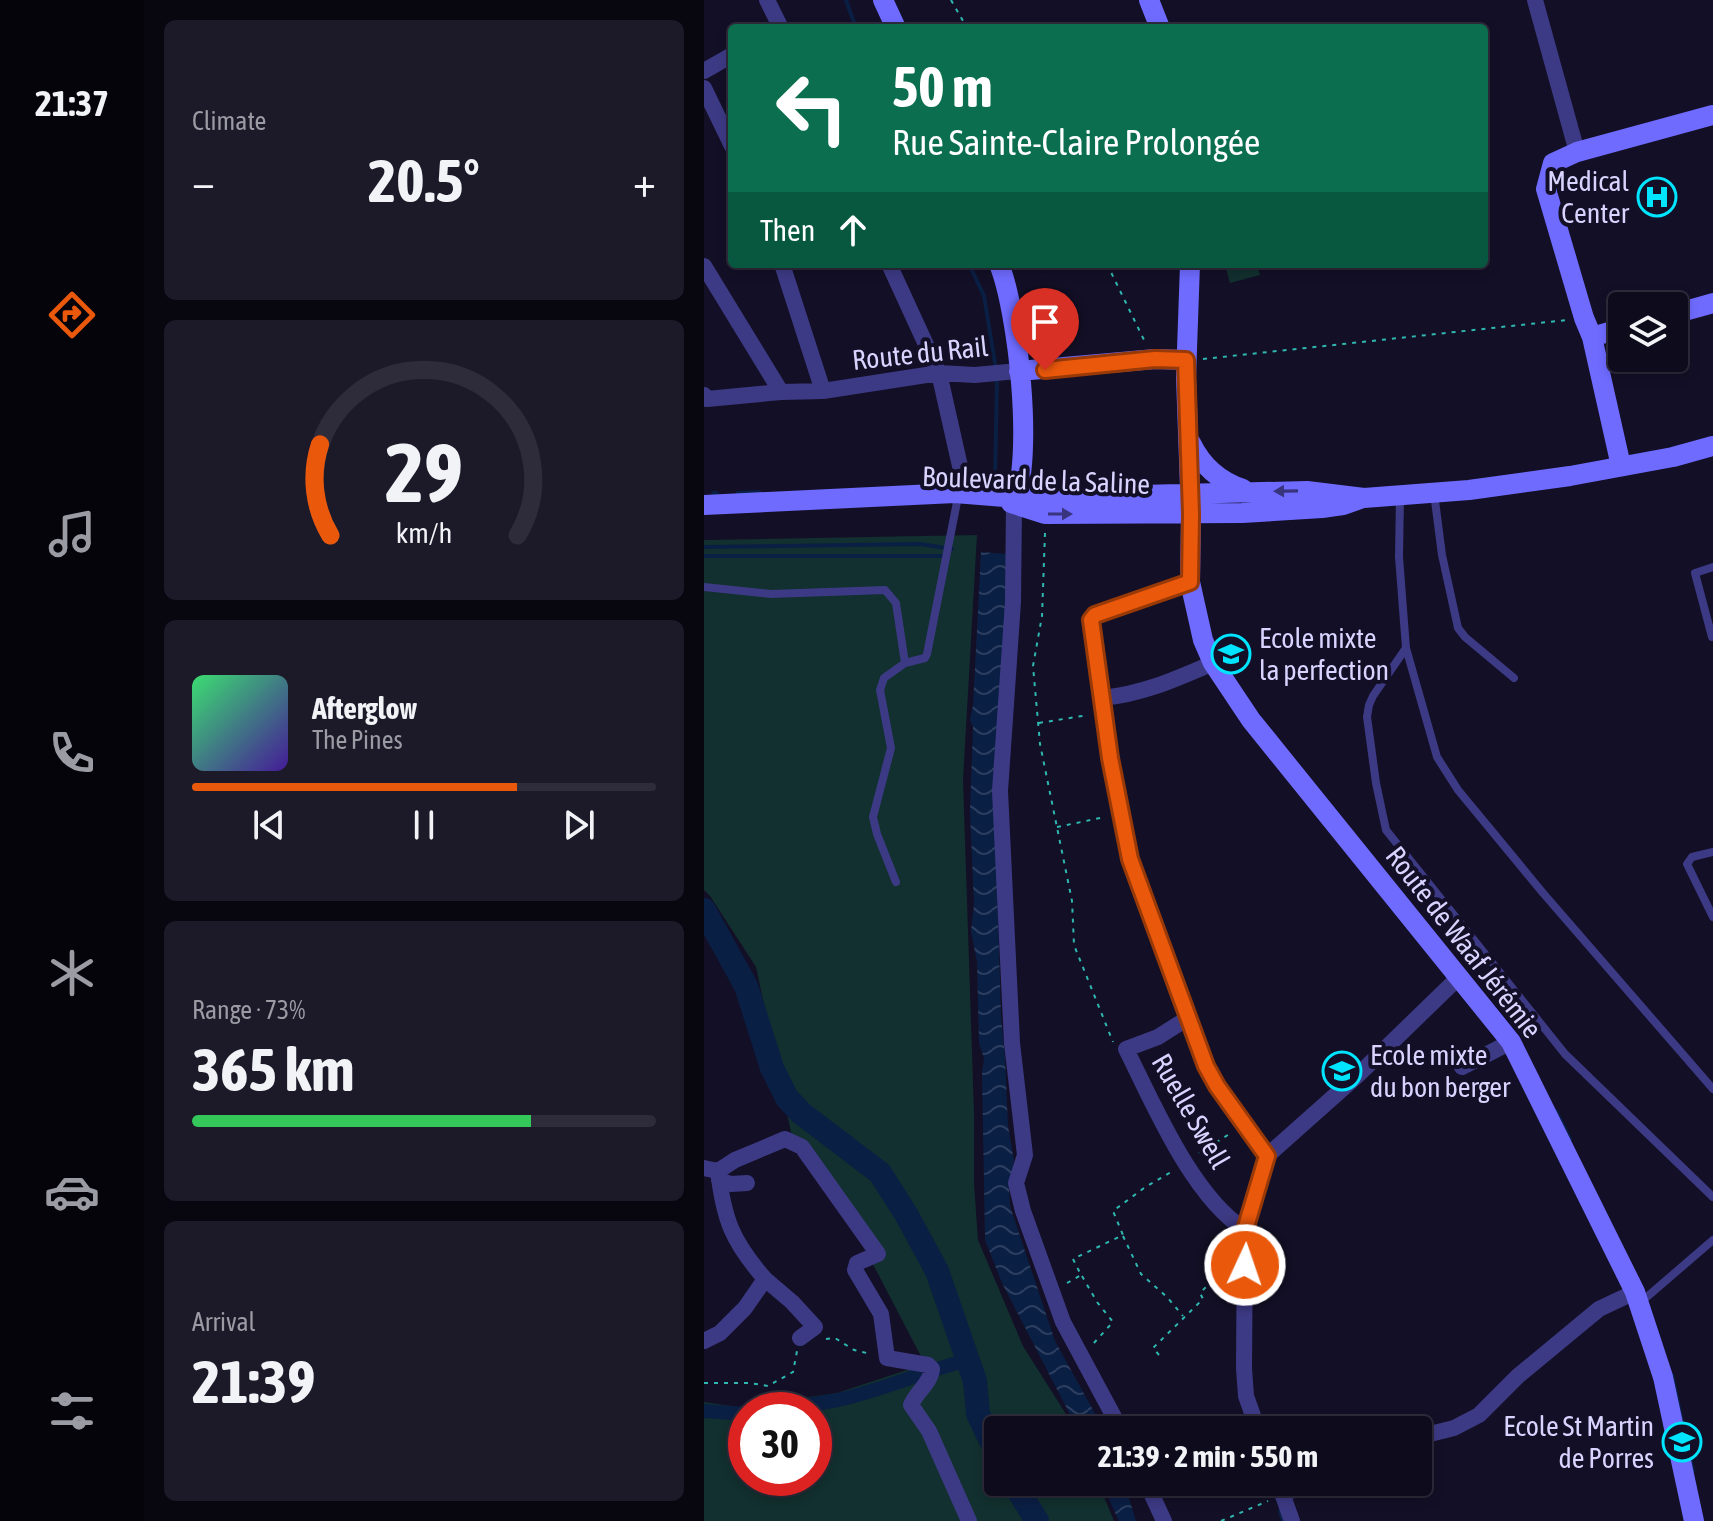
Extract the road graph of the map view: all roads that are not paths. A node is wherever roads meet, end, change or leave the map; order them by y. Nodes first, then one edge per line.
1 (767, 0) edge
2 (883, 0) edge
3 (1149, 0) edge
4 (1535, 0) edge
5 (779, 24) edge
6 (894, 24) edge
7 (1158, 24) edge
8 (728, 57) edge
9 (704, 71) edge
10 (704, 88) edge
11 (1713, 115) edge
12 (728, 138) edge
13 (1577, 152) junction
14 (704, 266) edge
15 (783, 268) edge
16 (891, 268) edge
17 (1000, 268) edge
18 (1190, 268) edge
19 (1713, 303) edge
20 (1688, 310) edge
21 (1608, 332) edge
22 (1592, 337) junction
23 (1186, 360) junction
24 (1011, 372) junction
25 (939, 373) junction
26 (823, 391) junction
27 (781, 392) junction
28 (706, 397) edge
29 (1189, 435) junction
30 (1713, 446) edge
31 (1621, 466) junction
32 (1255, 492) junction
33 (1434, 493) junction
34 (1400, 495) junction
35 (956, 498) junction
36 (1364, 498) junction
37 (1016, 501) junction
38 (1191, 505) junction
39 (704, 507) edge
40 (1713, 567) edge
41 (1190, 582) junction
42 (704, 587) edge
43 (1712, 637) edge
44 (1406, 648) junction
45 (905, 663) junction
46 (1213, 663) junction
47 (1514, 678) dead end
48 (1102, 705) junction
49 (1713, 852) edge
50 (896, 882) dead end
51 (1708, 899) edge
52 (1713, 917) edge
53 (1460, 976) junction
54 (1188, 1018) junction
55 (1511, 1042) junction
56 (1462, 1067) dead end
57 (1713, 1089) edge
58 (1267, 1156) junction
59 (714, 1173) edge
60 (747, 1183) dead end
61 (1713, 1197) edge
62 (1245, 1230) junction
63 (1713, 1240) edge
64 (765, 1279) junction
65 (1637, 1298) junction
66 (800, 1338) road end
67 (704, 1341) edge
68 (1113, 1416) edge
69 (1253, 1416) edge
70 (1432, 1434) edge
71 (1152, 1496) edge
72 (1284, 1496) edge
73 (969, 1521) edge
74 (1164, 1521) edge
75 (1292, 1521) edge
76 (1694, 1521) edge

1 - 5 street
2 - 6 street
3 - 7 street
4 - 13 street
8 - 9 street
10 - 12 street
11 - 13 street
13 - 22 street
14 - 27 street
15 - 26 street
16 - 25 street
17 - 24 street
18 - 23 street, Route de Waaf Jérémie
19 - 20 street
21 - 22 street
22 - 31 street
23 - 24 street, Route du Rail
23 - 29 street, Route de Waaf Jérémie
24 - 25 street, Route du Rail
24 - 37 street
25 - 26 street, Route du Rail
25 - 35 street
26 - 27 street, Route du Rail
27 - 28 street, Route du Rail
29 - 32 street
29 - 38 street, Route de Waaf Jérémie
30 - 31 street, Boulevard de la Saline
31 - 33 street, Boulevard de la Saline
36 -> 32 street, Boulevard de la Saline
32 - 38 street, Boulevard de la Saline
33 - 34 street, Boulevard de la Saline
33 - 47 lane
34 - 36 street, Boulevard de la Saline
34 - 44 lane
35 - 37 street, Boulevard de la Saline
35 - 39 street, Boulevard de la Saline
35 - 45 lane
36 - 38 street, Boulevard de la Saline
37 - 38 street, Boulevard de la Saline
37 -> 38 street, Boulevard de la Saline
37 - 68 street
38 - 41 street, Route de Waaf Jérémie
40 - 43 lane
41 - 46 street, Route de Waaf Jérémie
41 - 48 street
42 - 45 lane
44 - 57 lane
44 - 61 lane
45 - 50 lane
46 - 48 street
46 - 53 street, Route de Waaf Jérémie
48 - 54 street
49 - 51 lane
51 - 52 lane
53 - 55 street, Route de Waaf Jérémie
53 - 58 street
54 - 58 street
54 - 62 street, Ruelle Swell
55 - 56 street
55 - 65 street, Route de Waaf Jérémie
58 - 62 street
59 - 60 street
59 - 64 street
59 - 73 street
62 - 69 street
63 - 65 lane
64 - 66 street
64 - 67 street
65 - 70 street
65 - 76 street, Route de Waaf Jérémie
71 - 74 street
72 - 75 street

